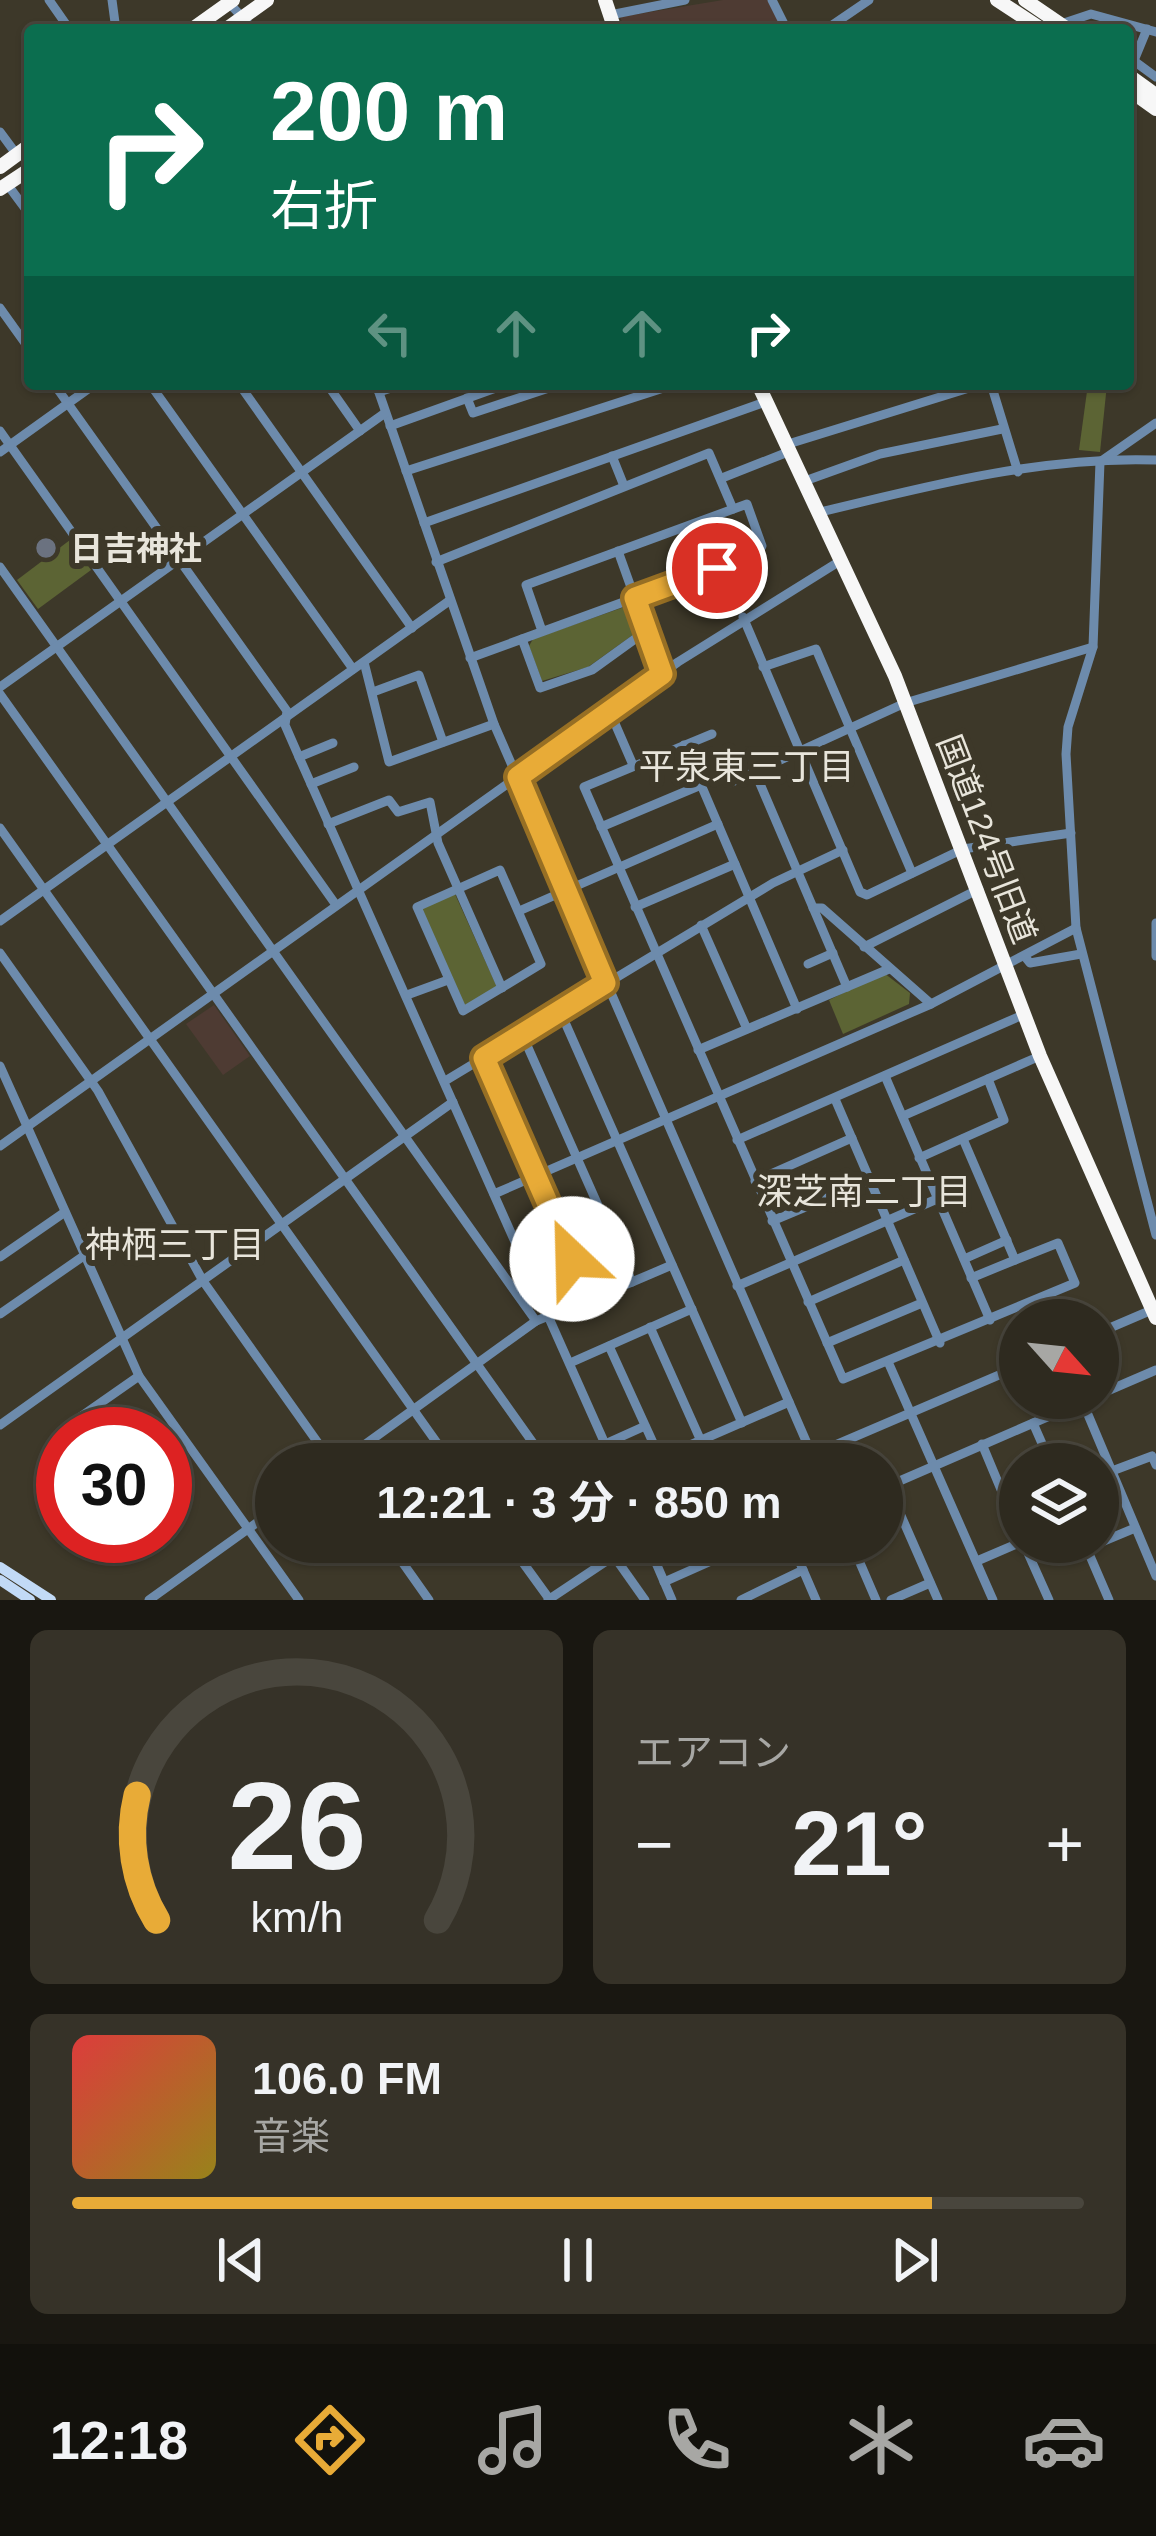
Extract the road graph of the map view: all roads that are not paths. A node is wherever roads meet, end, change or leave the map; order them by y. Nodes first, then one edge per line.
1 (267, 0) edge
2 (685, 0) edge
3 (868, 0) edge
4 (997, 0) edge
5 (1025, 0) edge
6 (232, 1) edge
7 (610, 15) edge
8 (249, 23) edge
9 (199, 24) edge
10 (833, 24) edge
11 (1032, 24) edge
12 (1061, 24) edge
13 (1071, 24) edge
14 (1128, 24) edge
15 (1151, 30) edge
16 (1134, 71) edge
17 (1134, 85) edge
18 (1156, 109) edge
19 (0, 132) edge
20 (23, 150) edge
21 (0, 167) edge
22 (0, 308) edge
23 (24, 342) edge
24 (58, 390) edge
25 (86, 390) edge
26 (154, 390) edge
27 (243, 390) edge
28 (331, 390) edge
29 (378, 390) edge
30 (490, 390) edge
31 (543, 390) edge
32 (657, 390) edge
33 (761, 390) edge
34 (968, 390) edge
35 (989, 390) edge
36 (467, 398) junction
37 (766, 402) junction
38 (68, 403) junction
39 (386, 413) junction
40 (1156, 423) edge
41 (390, 426) junction
42 (1002, 429) junction
43 (0, 431) edge
44 (360, 431) junction
45 (5, 448) edge
46 (787, 448) junction
47 (612, 456) junction
48 (1105, 458) junction
49 (1156, 460) edge
50 (406, 471) junction
51 (302, 472) junction
52 (1018, 472) junction
53 (722, 478) junction
54 (802, 482) junction
55 (624, 486) junction
56 (733, 509) junction
57 (817, 513) junction
58 (242, 514) junction
59 (424, 523) junction
60 (618, 551) junction
61 (179, 558) junction
62 (840, 561) junction
63 (436, 562) junction
64 (0, 567) edge
65 (635, 598) junction
66 (121, 601) junction
67 (449, 601) junction
68 (743, 617) junction
69 (412, 628) junction
70 (646, 631) junction
71 (542, 632) junction
72 (522, 639) junction
73 (56, 646) junction
74 (1093, 647) junction
75 (470, 658) junction
76 (364, 662) junction
77 (763, 667) junction
78 (353, 669) junction
79 (662, 674) junction
80 (0, 690) edge
81 (373, 692) junction
82 (905, 703) junction
83 (610, 712) junction
84 (286, 718) junction
85 (494, 724) junction
86 (850, 728) junction
87 (712, 734) dead end
88 (443, 742) junction
89 (333, 743) dead end
90 (684, 745) junction
91 (800, 750) junction
92 (231, 757) junction
93 (298, 758) junction
94 (633, 765) junction
95 (354, 766) dead end
96 (754, 772) junction
97 (518, 777) junction
98 (730, 783) dead end
99 (310, 784) junction
100 (701, 784) junction
101 (167, 802) junction
102 (328, 824) junction
103 (718, 824) junction
104 (601, 827) junction
105 (0, 828) edge
106 (1071, 832) junction
107 (437, 835) junction
108 (107, 845) junction
109 (963, 849) junction
110 (843, 850) junction
111 (735, 864) junction
112 (618, 866) junction
113 (797, 869) junction
114 (912, 873) junction
115 (458, 887) junction
116 (566, 888) junction
117 (979, 889) junction
118 (44, 890) junction
119 (358, 890) junction
120 (749, 897) junction
121 (336, 905) junction
122 (635, 907) junction
123 (813, 908) junction
124 (519, 911) junction
125 (0, 921) edge
126 (1156, 923) edge
127 (701, 925) junction
128 (1076, 928) junction
129 (863, 946) junction
130 (273, 951) junction
131 (0, 953) edge
132 (655, 953) junction
133 (832, 953) junction
134 (1081, 954) junction
135 (1156, 956) edge
136 (1025, 958) junction
137 (808, 964) dead end
138 (1008, 968) junction
139 (889, 969) junction
140 (448, 980) junction
141 (605, 983) junction
142 (847, 986) junction
143 (502, 988) junction
144 (213, 994) junction
145 (406, 995) junction
146 (931, 1004) junction
147 (797, 1009) junction
148 (560, 1011) junction
149 (1025, 1014) junction
150 (747, 1029) junction
151 (522, 1034) junction
152 (149, 1040) junction
153 (698, 1050) junction
154 (1040, 1056) junction
155 (484, 1058) junction
156 (0, 1066) edge
157 (885, 1076) junction
158 (988, 1079) junction
159 (90, 1081) junction
160 (446, 1081) junction
161 (717, 1096) junction
162 (835, 1099) junction
163 (453, 1102) junction
164 (903, 1116) junction
165 (665, 1118) junction
166 (27, 1127) junction
167 (405, 1137) junction
168 (852, 1138) junction
169 (617, 1139) junction
170 (963, 1139) junction
171 (737, 1140) junction
172 (0, 1146) edge
173 (576, 1157) junction
174 (919, 1158) junction
175 (535, 1176) junction
176 (346, 1179) junction
177 (870, 1180) junction
178 (755, 1181) junction
179 (494, 1194) junction
180 (937, 1198) junction
181 (65, 1212) junction
182 (887, 1220) junction
183 (772, 1221) junction
184 (282, 1225) junction
185 (1156, 1235) edge
186 (1007, 1240) junction
187 (85, 1255) junction
188 (0, 1257) edge
189 (964, 1259) junction
190 (904, 1260) junction
191 (1015, 1260) junction
192 (790, 1262) junction
193 (672, 1265) junction
194 (971, 1278) junction
195 (203, 1281) junction
196 (632, 1282) junction
197 (737, 1286) junction
198 (1041, 1299) edge
199 (590, 1300) junction
200 (808, 1302) junction
201 (922, 1303) junction
202 (692, 1309) junction
203 (1154, 1312) edge
204 (0, 1314) edge
205 (999, 1316) edge
206 (549, 1317) junction
207 (990, 1320) junction
208 (536, 1322) junction
209 (1119, 1325) edge
210 (650, 1327) junction
211 (121, 1339) junction
212 (827, 1342) junction
213 (940, 1343) junction
214 (609, 1346) junction
215 (570, 1363) junction
216 (889, 1364) junction
217 (478, 1365) junction
218 (1156, 1370) edge
219 (999, 1375) edge
220 (139, 1376) junction
221 (1119, 1385) edge
222 (789, 1402) junction
223 (95, 1407) edge
224 (414, 1411) junction
225 (910, 1413) junction
226 (1042, 1419) edge
227 (742, 1423) junction
228 (1033, 1423) junction
229 (0, 1425) edge
230 (645, 1426) junction
231 (701, 1441) junction
232 (321, 1443) edge
233 (367, 1443) edge
234 (437, 1443) edge
235 (533, 1443) edge
236 (605, 1443) edge
237 (607, 1443) edge
238 (807, 1443) edge
239 (849, 1443) edge
240 (1042, 1443) edge
241 (982, 1444) junction
242 (935, 1465) junction
243 (1156, 1465) edge
244 (1119, 1468) edge
245 (999, 1486) edge
246 (1119, 1488) edge
247 (255, 1525) edge
248 (1135, 1528) junction
249 (249, 1529) junction
250 (1119, 1533) edge
251 (999, 1550) edge
252 (977, 1561) junction
253 (403, 1563) edge
254 (523, 1563) edge
255 (604, 1563) edge
256 (619, 1563) edge
257 (656, 1563) edge
258 (707, 1563) edge
259 (800, 1563) edge
260 (860, 1563) edge
261 (1031, 1563) edge
262 (1093, 1563) edge
263 (0, 1567) edge
264 (803, 1570) junction
265 (1156, 1576) edge
266 (0, 1580) edge
267 (664, 1582) junction
268 (931, 1583) junction
269 (30, 1600) edge
270 (51, 1600) edge
271 (149, 1600) edge
272 (299, 1600) edge
273 (429, 1600) edge
274 (549, 1600) edge
275 (645, 1600) edge
276 (672, 1600) edge
277 (741, 1600) edge
278 (816, 1600) edge
279 (876, 1600) edge
280 (891, 1600) edge
281 (938, 1600) edge
282 (993, 1600) edge
283 (1048, 1600) edge
284 (1109, 1600) edge

1 - 8 highway
2 - 7 street
3 - 10 street
4 - 11 highway
5 - 12 highway
6 - 8 street
6 - 9 highway
13 - 14 street
15 - 16 street
17 - 18 highway
19 - 20 street
20 - 21 highway
22 - 23 street
24 - 38 street
25 - 38 street
26 - 58 street
27 - 51 street
28 - 44 street
29 - 39 street
30 - 36 street
31 - 36 street
32 - 50 street
33 - 37 highway, 国道124号旧道
34 - 46 street
35 - 42 street
36 - 41 street
37 - 46 highway, 国道124号旧道
37 - 47 street
38 - 45 street
38 - 61 street
39 - 41 street
39 - 44 street
40 - 48 street
41 - 50 street
42 - 52 street
42 - 54 street
43 - 45 street
44 - 51 street
45 - 66 street
46 - 53 street
46 - 54 highway, 国道124号旧道
47 - 55 street
47 - 59 street
48 - 49 street
48 - 52 street
48 - 74 street
50 - 59 street
51 - 58 street
51 - 69 street
52 - 57 street
53 - 55 street
53 - 56 street
54 - 57 highway, 国道124号旧道
55 - 63 street
56 - 60 street
56 - 65 street
57 - 62 highway, 国道124号旧道
58 - 61 street
58 - 78 street
59 - 63 street
60 - 65 street
60 - 71 street
61 - 66 street
61 - 84 street
62 - 68 street
62 - 82 highway, 国道124号旧道
63 - 67 street
64 - 73 street
65 - 70 street
65 - 71 street
66 - 73 street
66 - 92 street
67 - 69 street
67 - 75 street
68 - 77 street
68 - 79 street
69 - 76 street
70 - 72 street
70 - 79 street
71 - 72 street
72 - 75 street
73 - 80 street
73 - 101 street
74 - 82 street
74 - 106 street
75 - 85 street
76 - 78 street
76 - 81 street
77 - 86 street
77 - 91 street
78 - 84 street
79 - 83 street
80 - 108 street
81 - 88 street
81 - 88 street
82 - 86 street
82 - 109 highway, 国道124号旧道
83 - 94 street
83 - 97 street
84 - 92 street
84 - 93 street
85 - 88 street
85 - 97 street
86 - 91 street
86 - 114 street
87 - 90 street
89 - 93 street
90 - 94 street
90 - 100 street
91 - 96 street
91 - 110 street
92 - 101 street
92 - 121 street
93 - 99 street
94 - 104 street
95 - 99 street
96 - 98 street
96 - 113 street
97 - 107 street
97 - 116 street
99 - 102 street
100 - 103 street
100 - 104 street
101 - 108 street
101 - 130 street
102 - 107 street
102 - 119 street
103 - 111 street
103 - 112 street
104 - 112 street
105 - 118 street
106 - 109 street
106 - 128 street
107 - 115 street
107 - 119 street
108 - 118 street
108 - 144 street
109 - 114 street
109 - 117 highway, 国道124号旧道
110 - 113 street
110 - 114 street
111 - 120 street
111 - 122 street
112 - 116 street
112 - 122 street
113 - 120 street
113 - 123 street
115 - 124 street
115 - 140 street
115 - 143 street
116 - 124 street
116 - 141 street
117 - 129 street
117 - 138 highway, 国道124号旧道
118 - 125 street
118 - 152 street
119 - 121 street
119 - 145 street
120 - 127 street
120 - 147 street
121 - 130 street
122 - 132 street
123 - 129 street
123 - 133 street
124 - 143 street
126 - 135 street
127 - 132 street
127 - 150 street
128 - 134 street
128 - 136 street
129 - 139 street
130 - 144 street
130 - 167 street
131 - 159 street
132 - 141 street
132 - 153 street
133 - 137 street
133 - 142 street
134 - 136 street
134 - 185 street
136 - 138 street
138 - 146 street
138 - 149 highway, 国道124号旧道
139 - 142 street
139 - 146 street
140 - 143 street
140 - 145 street
141 - 148 street
141 - 165 street
142 - 147 street
144 - 152 street
144 - 176 street
145 - 160 street
146 - 161 street
147 - 150 street
148 - 151 street
148 - 169 street
149 - 154 highway, 国道124号旧道
149 - 157 street
150 - 153 street
151 - 155 street
151 - 173 street
152 - 159 street
152 - 184 street
153 - 161 street
154 - 158 street
154 - 203 highway, 国道124号旧道
155 - 160 street
155 - 175 street
156 - 166 street
157 - 162 street
157 - 164 street
158 - 164 street
158 - 170 street
159 - 166 street
159 - 195 street
160 - 163 street
161 - 165 street
161 - 171 street
162 - 168 street
162 - 171 street
163 - 167 street
163 - 179 street
164 - 174 street
165 - 169 street
165 - 197 street
166 - 172 street
166 - 181 street
167 - 176 street
167 - 208 street
168 - 177 street
168 - 178 street
169 - 173 street
169 - 193 street
170 - 174 street
170 - 186 street
171 - 178 street
173 - 175 street
173 - 196 street
174 - 180 street
175 - 179 street
175 - 199 street
176 - 184 street
176 - 217 street
177 - 182 street
177 - 183 street
178 - 183 street
179 - 206 street
180 - 182 street
180 - 189 street
181 - 187 street
181 - 188 street
182 - 190 street
182 - 192 street
183 - 192 street
184 - 195 street
184 - 224 street
186 - 189 street
186 - 191 street
187 - 204 street
187 - 211 street
189 - 194 street
190 - 200 street
190 - 201 street
191 - 194 street
191 - 198 street
192 - 197 street
192 - 200 street
193 - 196 street
193 - 202 street
194 - 207 street
195 - 211 street
195 - 232 street
196 - 199 street
197 - 222 street
199 - 206 street
200 - 212 street
201 - 212 street
201 - 213 street
202 - 210 street
202 - 227 street
203 - 209 street
205 - 207 street
206 - 208 street
206 - 215 street
207 - 213 street
208 - 217 street
210 - 214 street
210 - 231 street
211 - 220 street
211 - 229 street
212 - 216 street
213 - 216 street
214 - 215 street
214 - 230 street
215 - 236 street
216 - 225 street
217 - 224 street
217 - 235 street
218 - 221 street
219 - 225 street
220 - 223 street
220 - 249 street
222 - 227 street
222 - 238 street
224 - 233 street
224 - 234 street
225 - 239 street
225 - 242 street
226 - 228 street
227 - 231 street
228 - 240 street
228 - 241 street
230 - 231 street
230 - 237 street
241 - 242 street
241 - 245 street
242 - 252 street
242 - 268 street
243 - 244 street
246 - 248 street
247 - 249 street
248 - 250 street
248 - 265 street
249 - 271 street
249 - 272 street
251 - 252 street
252 - 282 street
253 - 273 street
254 - 274 street
255 - 274 street
256 - 275 street
257 - 267 street
258 - 267 street
259 - 264 street
260 - 279 street
261 - 283 street
262 - 284 street
263 - 270 main road
264 - 277 street
264 - 278 street
266 - 269 main road
267 - 276 street
268 - 280 street
268 - 281 street

